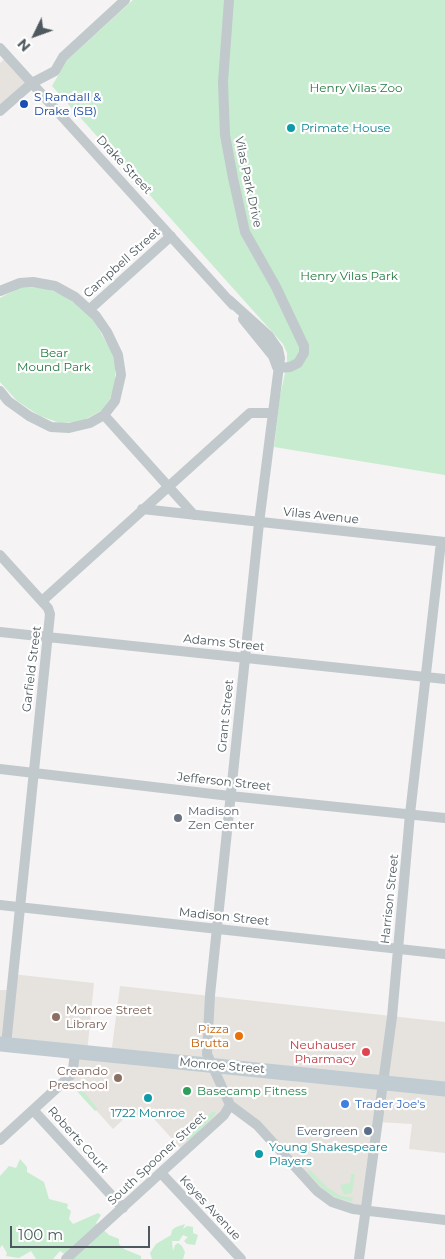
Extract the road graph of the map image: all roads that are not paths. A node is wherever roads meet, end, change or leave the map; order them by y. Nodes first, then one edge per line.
1 (125, 0) edge
2 (229, 0) edge
3 (0, 48) edge
4 (32, 83) junction
5 (0, 111) edge
6 (171, 236) junction
7 (0, 291) edge
8 (90, 309) junction
9 (278, 368) junction
10 (0, 392) edge
11 (272, 413) junction
12 (104, 415) junction
13 (167, 486) junction
14 (142, 509) junction
15 (194, 515) junction
16 (259, 523) junction
17 (443, 542) edge
18 (0, 554) edge
19 (42, 600) junction
20 (0, 632) edge
21 (49, 638) junction
22 (245, 658) junction
23 (427, 677) junction
24 (445, 679) edge
25 (0, 769) edge
26 (33, 772) junction
27 (230, 796) junction
28 (410, 814) junction
29 (445, 818) edge
30 (0, 905) edge
31 (19, 907) junction
32 (216, 929) junction
33 (397, 948) junction
34 (445, 954) edge
35 (3, 1044) edge
36 (75, 1052) junction
37 (212, 1066) junction
38 (383, 1082) junction
39 (445, 1089) edge
40 (230, 1105) junction
41 (34, 1111) junction
42 (0, 1140) edge
43 (161, 1173) junction
44 (123, 1208) junction
45 (366, 1210) junction
46 (445, 1220) edge
47 (66, 1259) edge
48 (241, 1259) edge
49 (359, 1259) edge

1 - 4 street
2 - 9 street, Vilas Park Drive
3 - 4 street, Drake Street
4 - 5 street
4 - 6 street, Drake Street
6 - 8 street, Campbell Street
6 - 9 street, Drake Street
7 - 8 street
8 - 12 street
9 - 11 street, Grant Street
10 - 12 street
11 - 13 street
11 - 16 street, Grant Street
12 - 13 street
13 - 14 street
13 - 15 street
14 - 15 street, Vilas Avenue
14 - 19 street
15 - 16 street, Vilas Avenue
16 - 17 street, Vilas Avenue
16 - 22 street, Grant Street
17 - 23 street, Harrison Street
18 - 19 street
19 - 21 street, Garfield Street
20 - 21 street, Adams Street
21 - 22 street, Adams Street
21 - 26 street, Garfield Street
22 - 23 street, Adams Street
22 - 27 street, Grant Street
23 - 24 street, Adams Street
23 - 28 street, Harrison Street
25 - 26 street, Jefferson Street
26 - 27 street, Jefferson Street
26 - 31 street, Garfield Street
27 - 28 street, Jefferson Street
27 - 32 street, Grant Street
28 - 29 street, Jefferson Street
28 - 33 street, Harrison Street
30 - 31 street, Madison Street
31 - 32 street, Madison Street
31 - 35 street, Garfield Street
32 - 33 street, Madison Street
32 - 37 street, Grant Street
33 - 34 street, Madison Street
33 - 38 street, Harrison Street
35 - 36 main road, Monroe Street
36 - 37 main road, Monroe Street
36 - 41 street
37 - 38 main road, Monroe Street
37 - 40 street
38 - 39 main road, Monroe Street
38 - 45 street, Harrison Street
40 - 43 street, South Spooner Street
40 - 45 street
41 - 42 street
41 - 44 street, Roberts Court
43 - 44 street, South Spooner Street
43 - 48 street, Keyes Avenue
44 - 47 street, South Spooner Street
45 - 46 street
45 - 49 street, Harrison Street

